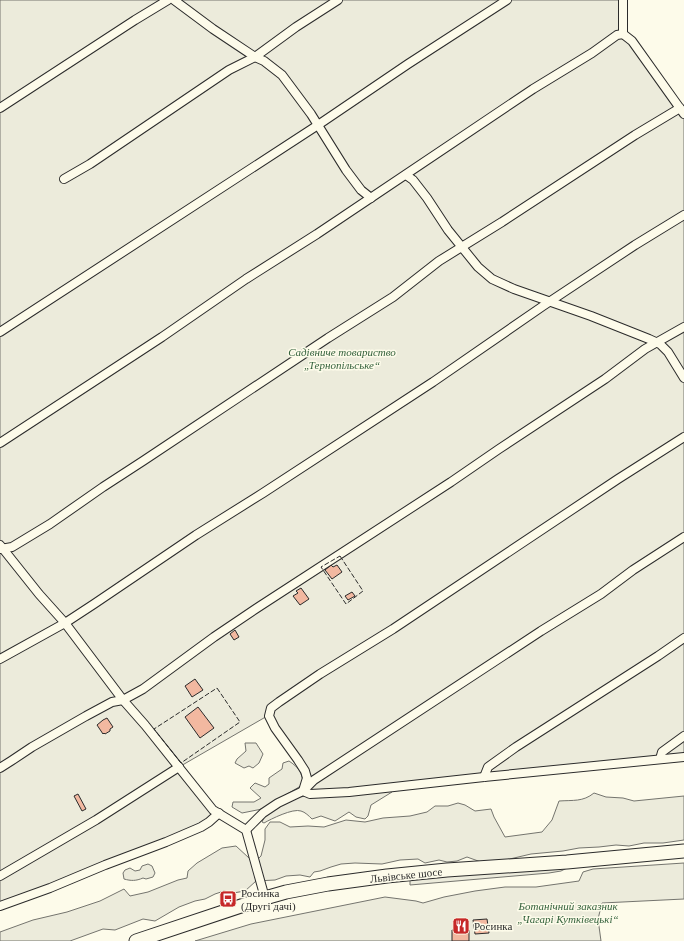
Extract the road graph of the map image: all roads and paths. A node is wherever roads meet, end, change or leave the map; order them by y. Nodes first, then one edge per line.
1 (168, 0) edge
2 (174, 0) edge
3 (338, 0) edge
4 (507, 0) edge
5 (623, 0) edge
6 (623, 34) junction
7 (255, 57) junction
8 (0, 108) edge
9 (682, 111) edge
10 (318, 125) junction
11 (406, 175) junction
12 (64, 179) dead end
13 (371, 198) junction
14 (684, 215) edge
15 (462, 247) junction
16 (550, 301) junction
17 (684, 327) edge
18 (0, 332) edge
19 (657, 343) junction
20 (684, 378) edge
21 (684, 437) edge
22 (0, 444) edge
23 (684, 537) edge
24 (1, 548) edge
25 (65, 623) junction
26 (684, 638) edge
27 (0, 658) edge
28 (123, 700) junction
29 (684, 736) edge
30 (684, 756) edge
31 (660, 759) junction
32 (179, 767) junction
33 (0, 768) edge
34 (484, 777) junction
35 (303, 791) junction
36 (219, 813) junction
37 (246, 830) junction
38 (684, 851) edge
39 (0, 876) edge
40 (265, 898) junction
41 (0, 906) edge
42 (136, 941) edge

1 - 8 street
2 - 7 street
3 - 7 street
4 - 10 street
5 - 6 street
6 - 9 street
6 - 11 street
7 - 10 street
7 - 12 street
9 - 15 street
10 - 13 street
10 - 18 street
11 - 13 street
11 - 15 street
13 - 22 street
14 - 16 street
15 - 16 street
15 - 24 street
16 - 19 street
16 - 25 street
17 - 19 street
19 - 20 street
19 - 28 street
21 - 35 street
23 - 35 street
24 - 25 street
25 - 27 street
25 - 28 street
26 - 34 street
28 - 32 street
28 - 33 street
29 - 31 street
30 - 31 street
31 - 34 street
32 - 36 street
32 - 39 street
34 - 35 street
35 - 37 street
36 - 37 street
36 - 41 street
37 - 40 street
38 - 40 highway, Львівське шосе
40 - 42 highway, Львівське шосе

